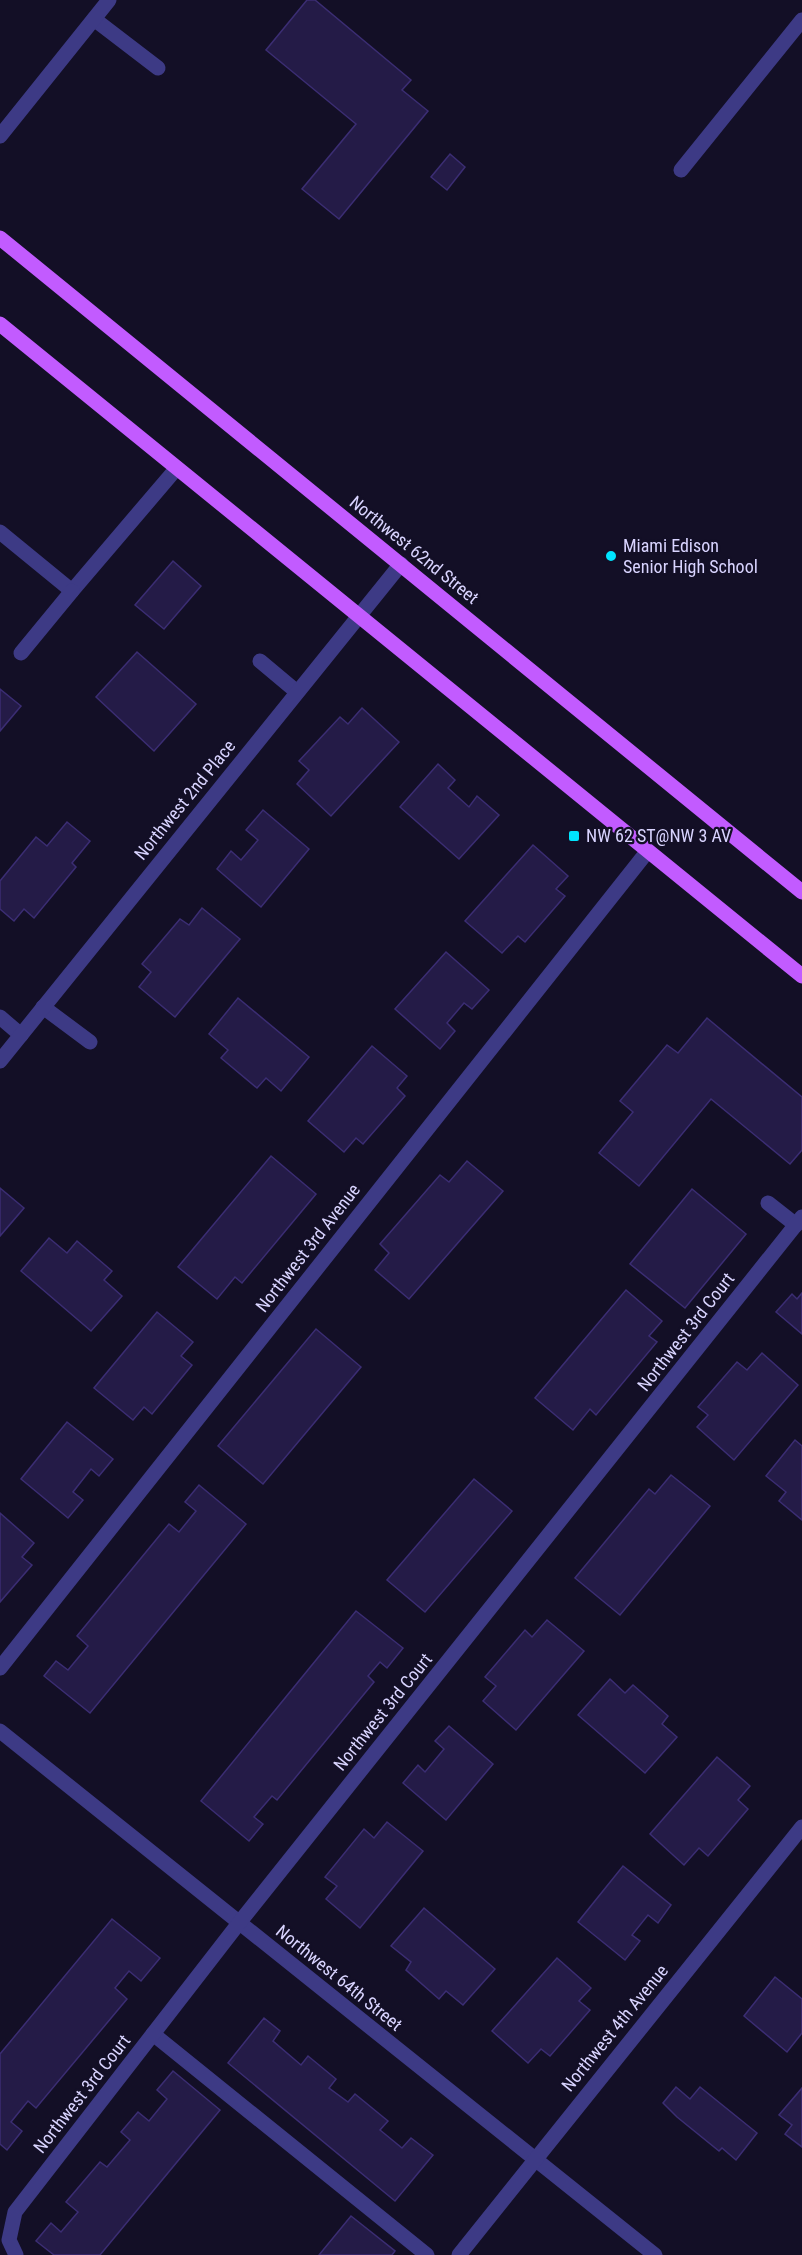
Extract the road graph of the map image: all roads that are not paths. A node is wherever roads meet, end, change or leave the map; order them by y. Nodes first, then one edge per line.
1 (109, 0) edge
2 (94, 19) junction
3 (802, 20) edge
4 (158, 68) dead end
5 (0, 136) edge
6 (681, 170) dead end
7 (0, 238) edge
8 (0, 324) edge
9 (176, 469) junction
10 (0, 532) edge
11 (401, 564) junction
12 (72, 591) junction
13 (357, 616) junction
14 (21, 653) dead end
15 (260, 661) dead end
16 (297, 692) junction
17 (647, 852) junction
18 (802, 892) edge
19 (802, 976) edge
20 (43, 1007) junction
21 (0, 1017) edge
22 (21, 1035) junction
23 (90, 1042) dead end
24 (0, 1062) edge
25 (768, 1203) dead end
26 (799, 1221) edge
27 (0, 1668) edge
28 (0, 1731) edge
29 (802, 1827) edge
30 (239, 1923) junction
31 (153, 2034) junction
32 (534, 2160) junction
33 (16, 2255) edge
34 (427, 2255) edge
35 (459, 2255) edge
36 (655, 2255) edge

1 - 2 street
2 - 4 street
2 - 5 street
3 - 6 street
7 - 11 main road, Northwest 62nd Street
8 - 9 main road
9 - 12 street
9 - 13 main road
10 - 12 street
11 - 13 street, Northwest 2nd Place
11 - 18 main road, Northwest 62nd Street
12 - 14 street
13 - 16 street, Northwest 2nd Place
13 - 17 main road
15 - 16 street
16 - 20 street, Northwest 2nd Place
17 - 19 main road
17 - 27 street, Northwest 3rd Avenue
20 - 22 street, Northwest 2nd Place
20 - 23 street
21 - 22 street
22 - 24 street, Northwest 2nd Place
25 - 26 street
26 - 30 street, Northwest 3rd Court
28 - 30 street, Northwest 64th Street
29 - 32 street, Northwest 4th Avenue
30 - 31 street, Northwest 3rd Court
30 - 32 street, Northwest 64th Street
31 - 33 street, Northwest 3rd Court
31 - 34 street
32 - 35 street, Northwest 4th Avenue
32 - 36 street, Northwest 64th Street

